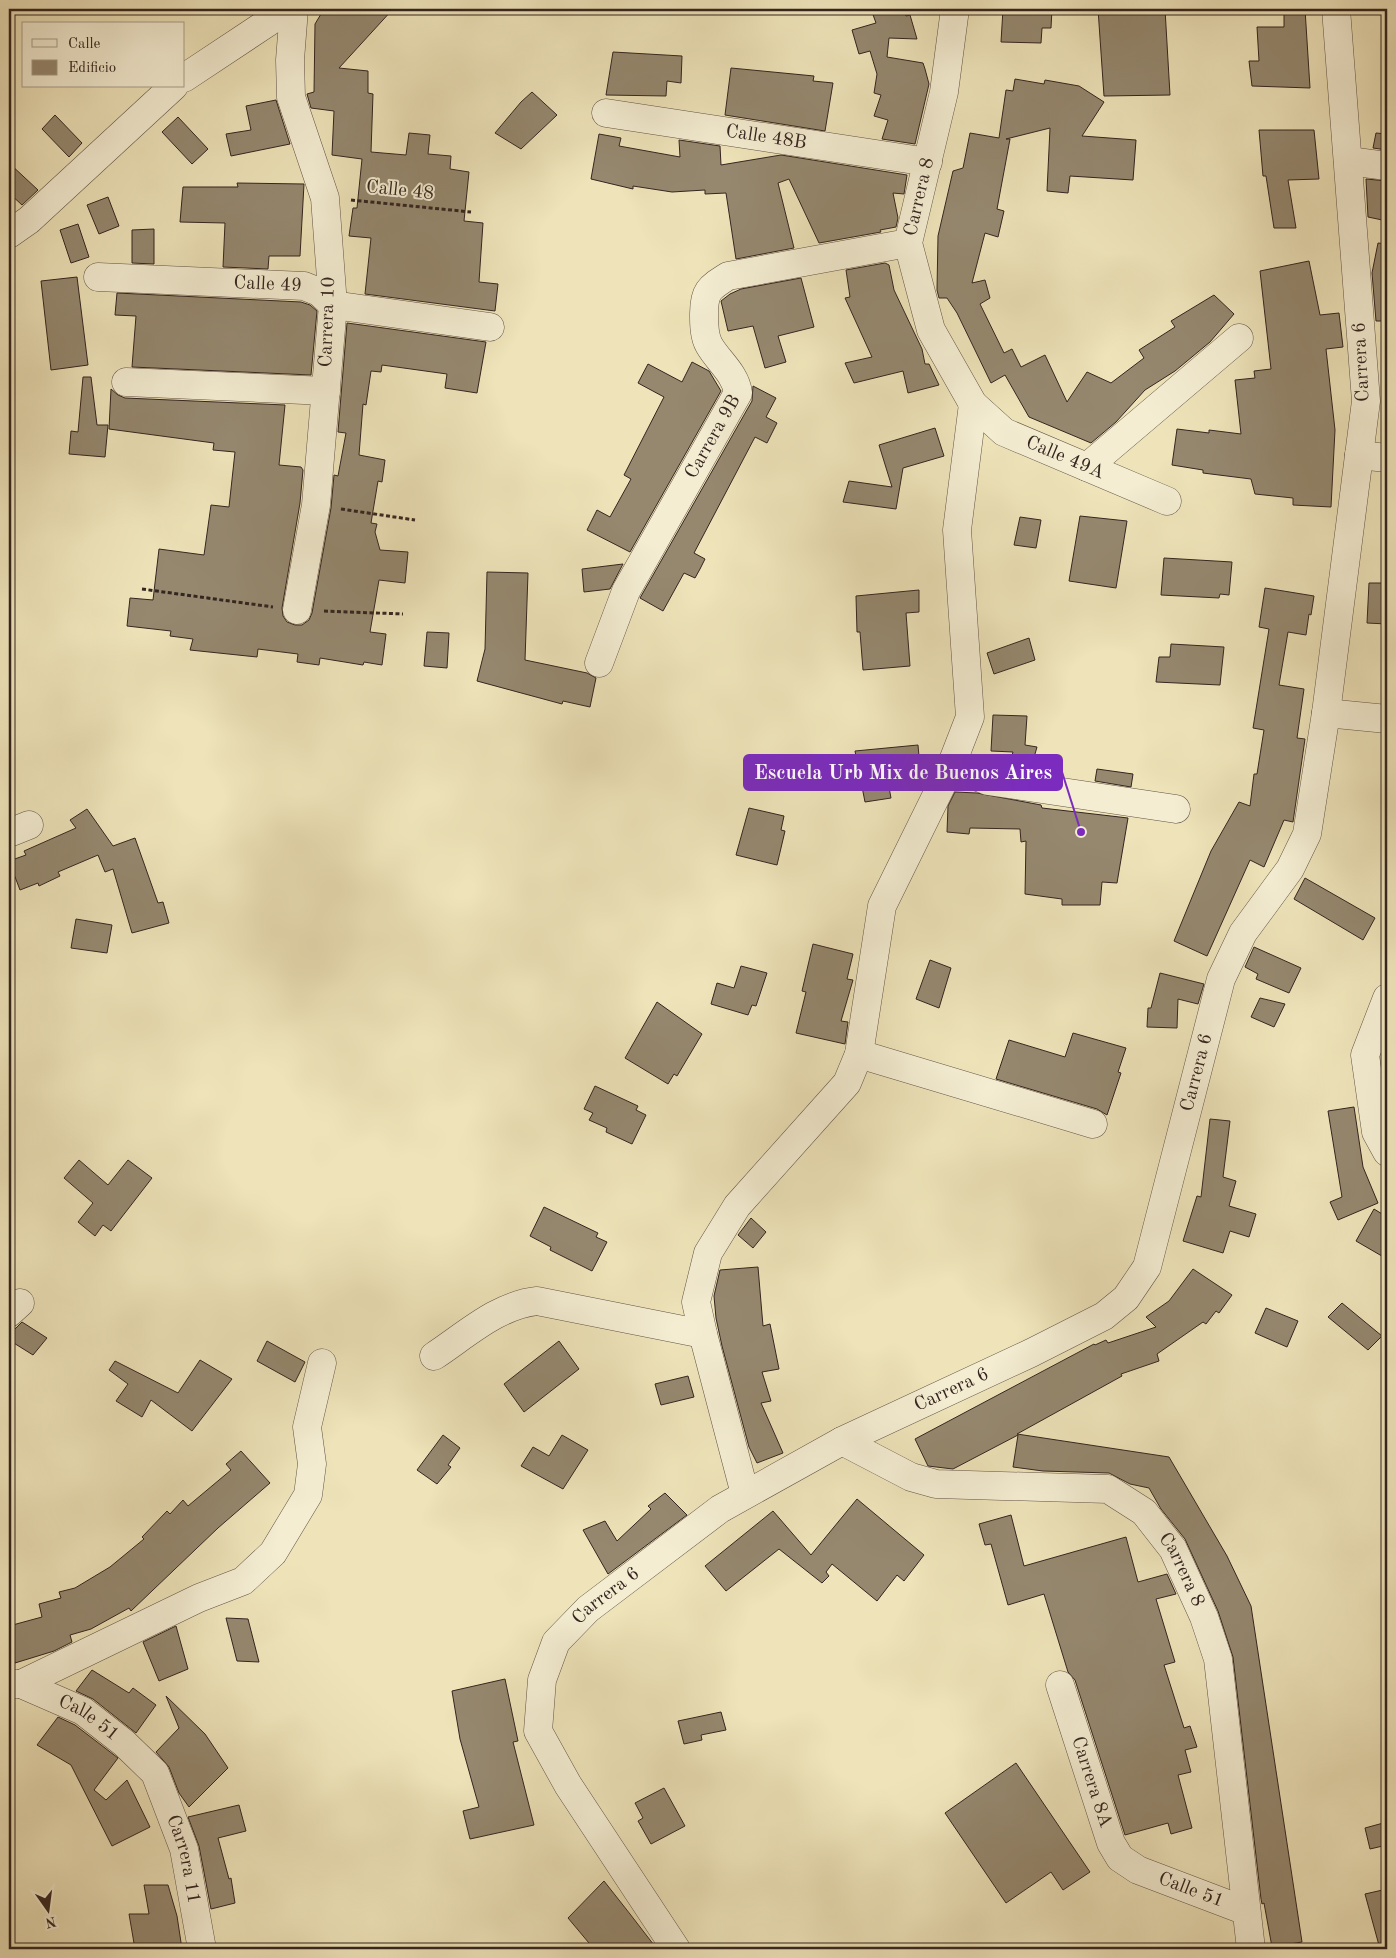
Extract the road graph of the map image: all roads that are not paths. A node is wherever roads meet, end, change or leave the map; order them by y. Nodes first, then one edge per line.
1 (288, 9) edge
2 (294, 9) edge
3 (955, 9) edge
4 (1336, 9) edge
5 (185, 77) edge
6 (172, 88) edge
7 (606, 113) dead end
8 (1348, 161) junction
9 (928, 162) junction
10 (1387, 166) edge
11 (9, 234) edge
12 (908, 243) junction
13 (98, 277) dead end
14 (333, 305) junction
15 (490, 327) dead end
16 (1239, 338) dead end
17 (126, 382) dead end
18 (326, 392) junction
19 (972, 404) junction
20 (1359, 455) junction
21 (1387, 458) edge
22 (1087, 467) junction
23 (1166, 501) dead end
24 (297, 610) dead end
25 (599, 663) dead end
26 (1326, 713) junction
27 (1387, 719) edge
28 (951, 766) junction
29 (1176, 809) dead end
30 (1387, 998) edge
31 (859, 1054) junction
32 (1093, 1124) dead end
33 (1387, 1152) edge
34 (703, 1334) junction
35 (434, 1356) dead end
36 (322, 1363) dead end
37 (842, 1440) junction
38 (745, 1494) junction
39 (15, 1684) edge
40 (1060, 1685) dead end
41 (155, 1773) joint
42 (1138, 1870) joint
43 (1246, 1911) junction
44 (202, 1949) edge
45 (676, 1949) edge
46 (1251, 1949) edge

1 - 5 street
2 - 14 street, Carrera 10
3 - 9 street, Carrera 8
4 - 8 street, Carrera 6
6 - 11 street
7 - 9 street, Calle 48B
8 - 10 street
8 - 20 street, Carrera 6
9 - 12 street, Carrera 8
12 - 19 street, Carrera 8
12 - 25 street, Carrera 9B
13 - 14 street, Calle 49
14 - 15 street
14 - 18 street, Carrera 10
16 - 22 street
17 - 18 street
18 - 24 street, Carrera 10
19 - 22 street, Calle 49A
19 - 28 street
20 - 21 street
20 - 26 street, Carrera 6
22 - 23 street, Calle 49A
26 - 27 street
26 - 37 street, Carrera 6
28 - 29 street
28 - 31 street
30 - 33 street
31 - 32 street
31 - 34 street
34 - 35 street
34 - 38 street
36 - 39 street
37 - 38 street, Carrera 6
37 - 43 street, Carrera 8
38 - 45 street, Carrera 6
39 - 41 street, Calle 51
40 - 42 street, Carrera 8A
41 - 44 street, Carrera 11
42 - 43 street, Calle 51
43 - 46 street, Carrera 8

